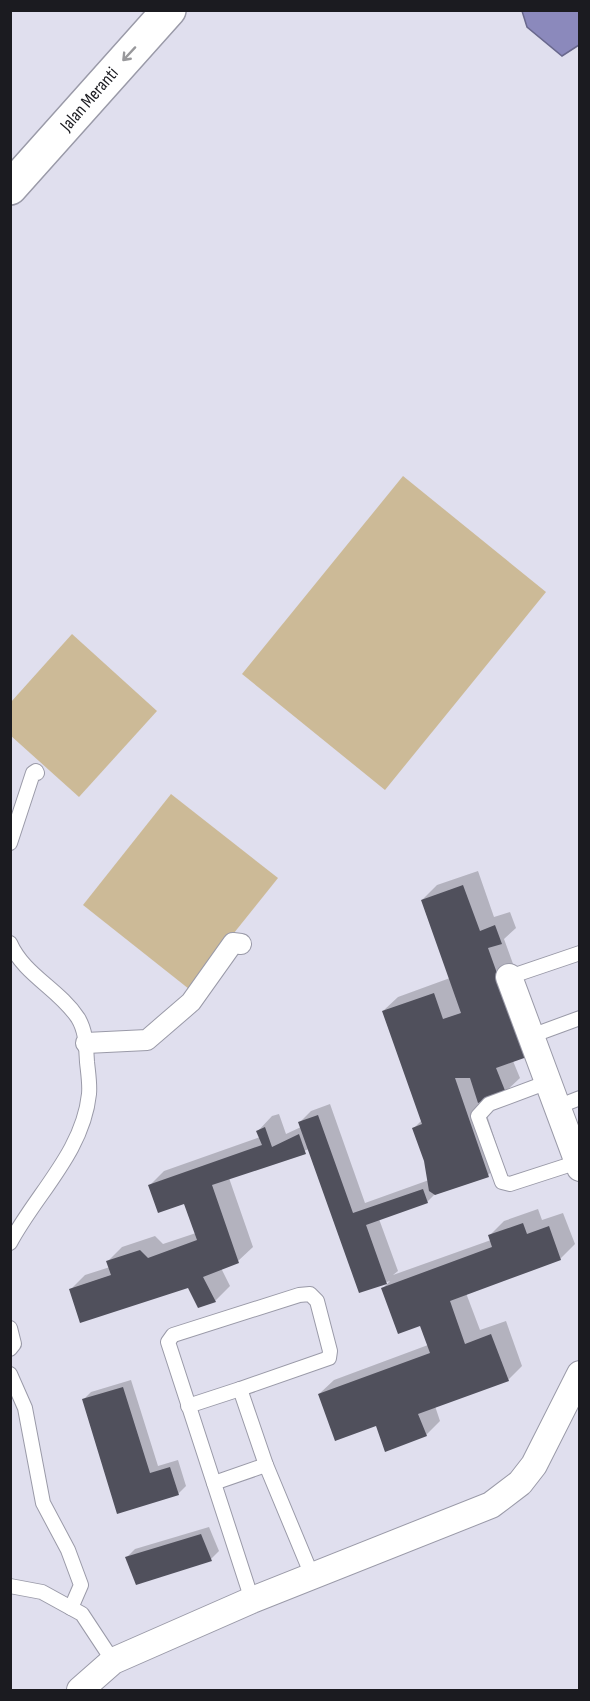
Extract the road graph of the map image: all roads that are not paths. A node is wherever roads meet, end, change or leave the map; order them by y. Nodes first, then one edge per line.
1 (140, 10) edge
2 (169, 10) edge
3 (10, 154) edge
4 (10, 188) edge
5 (37, 773) dead end
6 (10, 843) edge
7 (10, 943) edge
8 (242, 944) dead end
9 (579, 953) edge
10 (509, 977) joint
11 (579, 1018) edge
12 (531, 1036) junction
13 (86, 1043) junction
14 (548, 1082) junction
15 (568, 1103) edge
16 (579, 1165) edge
17 (10, 1243) edge
18 (10, 1328) edge
19 (10, 1349) edge
20 (10, 1374) edge
21 (579, 1374) edge
22 (240, 1389) junction
23 (188, 1406) junction
24 (266, 1465) junction
25 (214, 1483) junction
26 (314, 1578) junction
27 (10, 1586) edge
28 (252, 1600) junction
29 (71, 1608) junction
30 (113, 1661) junction
31 (80, 1690) edge

1 - 3 street, Jalan Meranti
2 -> 4 street, Jalan Meranti
5 - 6 lane
7 - 13 lane
8 - 13 street
9 - 10 lane
10 - 12 street
11 - 12 lane
12 - 14 street
13 - 17 lane
14 - 15 street
14 - 16 lane
15 - 16 street
18 - 19 lane
20 - 29 lane
21 - 26 street
22 - 23 lane
22 - 23 lane
22 - 24 lane
23 - 25 lane
24 - 25 lane
24 - 26 lane
25 - 28 lane
26 - 28 street
27 - 29 lane
28 - 30 street
29 - 30 lane
30 - 31 street

